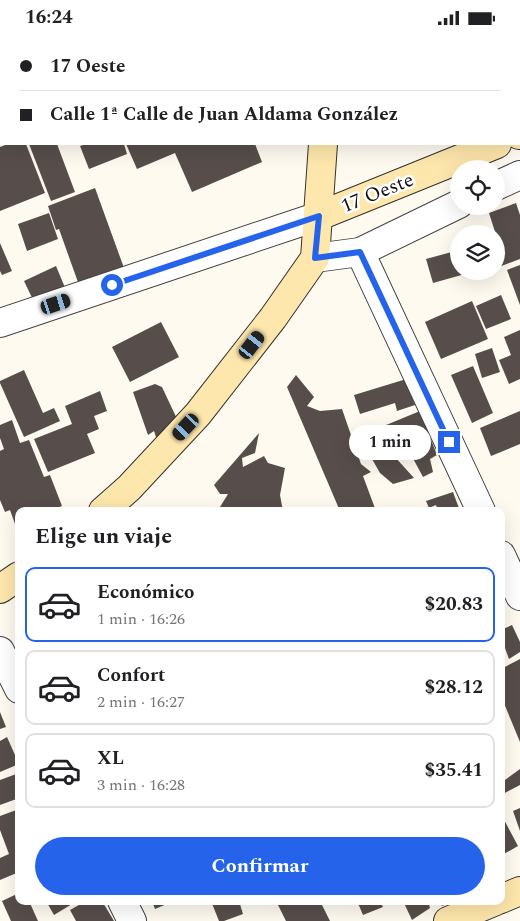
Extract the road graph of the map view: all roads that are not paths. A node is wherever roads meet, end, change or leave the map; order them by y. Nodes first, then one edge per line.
1 (323, 145) edge
2 (495, 145) edge
3 (520, 175) edge
4 (505, 182) edge
5 (450, 208) edge
6 (319, 216) junction
7 (360, 252) junction
8 (315, 258) junction
9 (0, 323) edge
10 (107, 507) edge
11 (479, 507) edge
12 (505, 564) edge
13 (15, 580) edge
14 (0, 589) edge
15 (520, 596) edge
16 (0, 651) edge
17 (15, 681) edge
18 (520, 891) edge
19 (505, 897) edge
20 (124, 905) edge
21 (486, 905) edge
22 (132, 921) edge
23 (448, 921) edge

1 - 6 street
2 - 6 street, 17 Oeste
3 - 4 street
5 - 7 street
6 - 8 street
6 - 9 street, 17 Oeste
7 - 8 street
7 - 11 street
8 - 10 street
12 - 15 street
13 - 14 street
16 - 17 street
18 - 19 street
20 - 22 street
21 - 23 street

